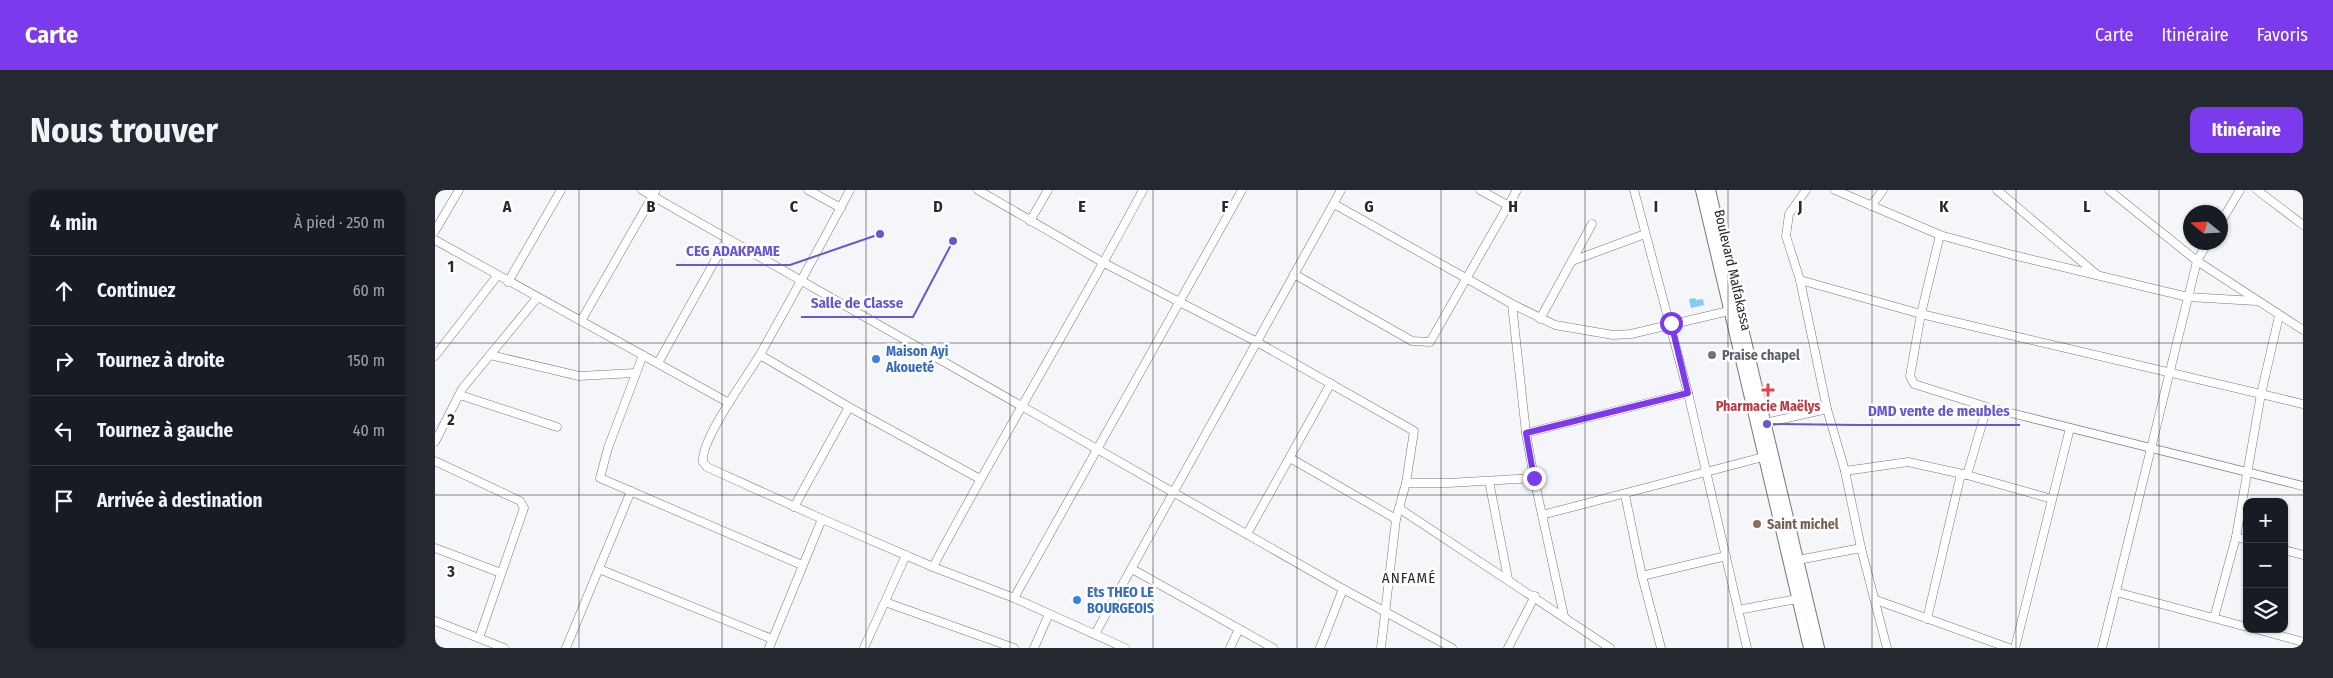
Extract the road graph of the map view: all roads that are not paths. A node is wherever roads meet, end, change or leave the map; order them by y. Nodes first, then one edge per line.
1 (459, 190) edge
2 (561, 190) edge
3 (642, 190) edge
4 (808, 190) edge
5 (851, 190) edge
6 (978, 190) edge
7 (1048, 190) edge
8 (1143, 190) edge
9 (1242, 190) edge
10 (1341, 190) edge
11 (1480, 190) edge
12 (1517, 190) edge
13 (1634, 190) edge
14 (1701, 190) edge
15 (1711, 190) edge
16 (1806, 190) edge
17 (1835, 190) edge
18 (1883, 190) edge
19 (1997, 190) edge
20 (2109, 190) edge
21 (2240, 190) edge
22 (2257, 190) edge
23 (655, 193) edge
24 (1333, 204) junction
25 (1509, 206) junction
26 (1871, 206) junction
27 (841, 208) junction
28 (2228, 210) edge
29 (1031, 221) junction
30 (1592, 224) dead end
31 (2303, 225) edge
32 (435, 231) edge
33 (1645, 234) junction
34 (1940, 235) junction
35 (727, 239) junction
36 (435, 240) edge
37 (2203, 250) edge
38 (1572, 261) junction
39 (2197, 261) junction
40 (1104, 263) junction
41 (2095, 273) junction
42 (1294, 274) junction
43 (497, 276) junction
44 (1468, 279) junction
45 (801, 280) junction
46 (1800, 280) junction
47 (508, 282) junction
48 (2188, 297) junction
49 (537, 298) junction
50 (2257, 301) junction
51 (1178, 302) junction
52 (1512, 304) junction
53 (1733, 310) junction
54 (1921, 314) junction
55 (2279, 316) junction
56 (1540, 319) junction
57 (581, 321) junction
58 (1671, 323) junction
59 (2303, 330) edge
60 (1257, 342) junction
61 (490, 355) junction
62 (643, 355) junction
63 (759, 355) junction
64 (435, 356) edge
65 (658, 363) junction
66 (2170, 372) junction
67 (635, 373) junction
68 (1331, 383) junction
69 (1688, 393) junction
70 (2261, 394) junction
71 (460, 395) junction
72 (729, 403) junction
73 (2303, 404) edge
74 (1987, 407) junction
75 (849, 408) junction
76 (1022, 408) junction
77 (1827, 409) junction
78 (1765, 423) junction
79 (557, 428) dead end
80 (2070, 428) junction
81 (1526, 433) junction
82 (435, 442) edge
83 (2151, 448) junction
84 (1098, 450) junction
85 (1768, 455) junction
86 (1290, 458) junction
87 (435, 461) edge
88 (1845, 471) junction
89 (1706, 472) junction
90 (2248, 472) junction
91 (1964, 474) junction
92 (1534, 478) junction
93 (979, 479) junction
94 (1489, 481) junction
95 (1406, 483) junction
96 (2303, 486) edge
97 (631, 491) junction
98 (1173, 493) junction
99 (1625, 495) junction
100 (2052, 499) junction
101 (794, 507) junction
102 (1400, 509) junction
103 (1542, 515) junction
104 (822, 519) junction
105 (1396, 520) junction
106 (1247, 534) junction
107 (2236, 536) junction
108 (2243, 539) edge
109 (435, 548) edge
110 (1861, 548) junction
111 (2288, 551) edge
112 (907, 555) junction
113 (2303, 555) edge
114 (1726, 556) junction
115 (1798, 560) junction
116 (803, 565) junction
117 (933, 567) junction
118 (599, 569) junction
119 (1132, 569) junction
120 (501, 573) junction
121 (1642, 576) junction
122 (1508, 579) junction
123 (1343, 589) junction
124 (2116, 592) junction
125 (1535, 596) junction
126 (1014, 598) junction
127 (1797, 598) junction
128 (1876, 600) junction
129 (885, 602) junction
130 (1738, 610) junction
131 (1385, 611) junction
132 (1049, 614) junction
133 (1564, 616) junction
134 (2214, 618) junction
135 (1927, 619) junction
136 (435, 621) edge
137 (2243, 626) edge
138 (1239, 629) junction
139 (2270, 633) edge
140 (1095, 634) junction
141 (479, 638) junction
142 (772, 639) junction
143 (2303, 642) edge
144 (505, 648) edge
145 (566, 648) edge
146 (769, 648) edge
147 (864, 648) edge
148 (1014, 648) edge
149 (1033, 648) edge
150 (1125, 648) edge
151 (1230, 648) edge
152 (1273, 648) edge
153 (1320, 648) edge
154 (1381, 648) edge
155 (1452, 648) edge
156 (1508, 648) edge
157 (1610, 648) edge
158 (1661, 648) edge
159 (1747, 648) edge
160 (1809, 648) edge
161 (1819, 648) edge
162 (1887, 648) edge
163 (2009, 648) edge
164 (2015, 648) edge
165 (2102, 648) edge

1 - 32 street
2 - 47 street
3 - 23 street
4 - 27 street
5 - 27 street
6 - 29 street
7 - 29 street
8 - 40 street
9 - 51 street
10 - 24 street
11 - 25 street
12 - 25 street
13 - 33 street
14 - 53 main road, Boulevard Malfakassa
15 - 53 main road, Boulevard Malfakassa
16 - 46 street
17 - 26 street
18 - 26 street
19 - 41 street
20 - 39 street
21 - 28 street
22 - 31 street
23 - 35 street
23 - 57 street
24 - 42 street
24 - 44 street
25 - 44 street
26 - 34 street
27 - 45 street
29 - 40 street
30 - 38 street
33 - 38 street
33 - 58 street
34 - 41 street
34 - 54 street
35 - 45 street
35 - 65 street
36 - 43 street
37 - 39 street
38 - 56 street
39 - 48 street
39 - 50 street
40 - 51 street
40 - 76 street
41 - 48 street
42 - 44 street
42 - 60 street
43 - 47 street
43 - 64 street
44 - 52 street
45 - 63 street
45 - 76 street
46 - 54 street
46 - 77 street
47 - 49 street
48 - 50 street
48 - 66 street
49 - 57 street
49 - 61 street
50 - 55 street
51 - 60 street
51 - 84 street
52 - 56 street
52 - 81 street
53 - 58 street
53 - 78 main road, Boulevard Malfakassa
53 - 85 main road, Boulevard Malfakassa
54 - 66 street
54 - 74 street
55 - 59 street
55 - 70 street
56 - 58 street
57 - 62 street
58 - 69 street
60 - 68 street
60 - 98 street
61 - 67 street
61 - 71 street
62 - 65 street
62 - 67 street
63 - 72 street
63 - 75 street
65 - 72 street
66 - 70 street
66 - 83 street
67 - 97 street
68 - 86 street
68 - 95 street
69 - 81 street
69 - 89 street
70 - 73 street
70 - 90 street
71 - 79 street
71 - 82 street
72 - 101 street
74 - 80 street
74 - 91 street
75 - 93 street
75 - 101 street
76 - 84 street
76 - 93 street
77 - 78 street
77 - 88 street
78 - 85 main road, Boulevard Malfakassa
80 - 83 street
80 - 100 street
81 - 92 street
83 - 90 street
83 - 124 street
84 - 98 street
84 - 126 street
85 - 89 street
85 - 115 main road, Boulevard Malfakassa
85 - 127 main road, Boulevard Malfakassa
86 - 105 street
86 - 106 street
87 - 120 street
88 - 91 street
88 - 110 street
89 - 99 street
89 - 114 street
90 - 96 street
90 - 107 street
91 - 100 street
91 - 135 street
92 - 94 street
92 - 103 street
93 - 117 street
94 - 95 street
94 - 122 street
95 - 102 street
97 - 116 street
97 - 118 street
98 - 106 street
98 - 119 street
99 - 103 street
99 - 121 street
100 - 164 street
101 - 104 street
102 - 105 street
102 - 122 street
103 - 133 street
104 - 112 street
104 - 116 street
105 - 131 street
106 - 123 street
107 - 108 street
107 - 134 street
109 - 120 street
110 - 115 street
110 - 128 street
111 - 113 street
112 - 117 street
112 - 129 street
114 - 121 street
114 - 130 street
115 - 161 main road, Boulevard Malfakassa
116 - 142 street
117 - 126 street
118 - 142 street
118 - 145 street
119 - 138 street
119 - 140 street
120 - 141 street
121 - 158 street
122 - 125 street
123 - 131 street
123 - 153 street
124 - 134 street
124 - 165 street
125 - 133 street
125 - 156 street
126 - 132 street
127 - 130 street
127 - 160 main road, Boulevard Malfakassa
128 - 135 street
128 - 162 street
129 - 147 street
129 - 148 street
130 - 159 street
131 - 154 street
131 - 155 street
132 - 140 street
132 - 149 street
133 - 157 street
134 - 137 street
135 - 163 street
136 - 141 street
138 - 151 street
138 - 152 street
139 - 143 street
140 - 150 street
141 - 144 street
142 - 146 street

